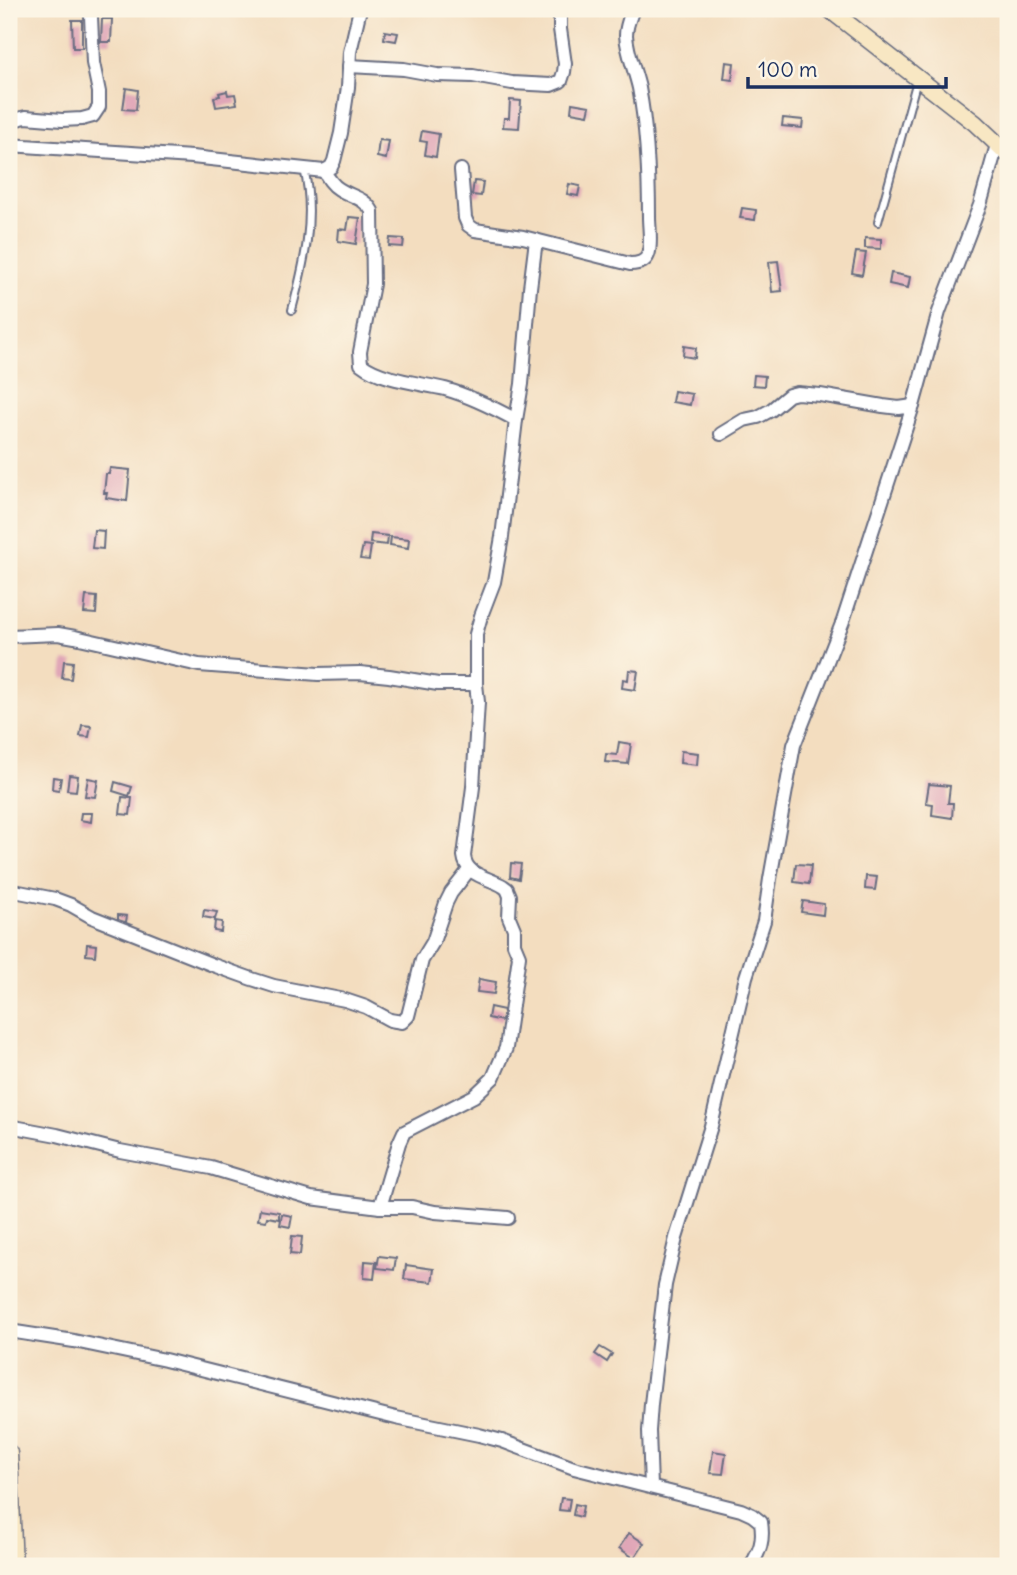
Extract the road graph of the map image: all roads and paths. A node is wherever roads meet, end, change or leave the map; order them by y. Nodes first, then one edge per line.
1 (360, 9) edge
2 (560, 9) edge
3 (633, 9) edge
4 (829, 9) edge
5 (91, 16) dead end
6 (349, 66) junction
7 (918, 78) junction
8 (9, 121) edge
9 (9, 145) edge
10 (1003, 149) edge
11 (304, 169) junction
12 (461, 170) dead end
13 (324, 171) junction
14 (878, 222) dead end
15 (536, 240) junction
16 (292, 310) dead end
17 (913, 406) junction
18 (516, 420) junction
19 (721, 435) dead end
20 (9, 636) edge
21 (476, 684) junction
22 (469, 870) junction
23 (9, 890) edge
24 (9, 1126) edge
25 (380, 1207) junction
26 (508, 1218) dead end
27 (9, 1331) edge
28 (9, 1453) edge
29 (650, 1488) junction
30 (15, 1566) edge
31 (751, 1566) edge

1 - 6 street
2 - 6 street
3 - 15 street
4 - 7 main road
5 - 8 street
6 - 13 street
7 - 10 main road
7 - 14 lane
9 - 11 street
10 - 17 street
11 - 13 street
11 - 16 lane
12 - 15 street
13 - 18 street
15 - 18 street
17 - 19 street
17 - 29 street
18 - 21 street
20 - 21 street
21 - 22 street
22 - 23 street
22 - 25 street
24 - 25 street
25 - 26 street
27 - 29 street
28 - 30 main road
29 - 31 street

